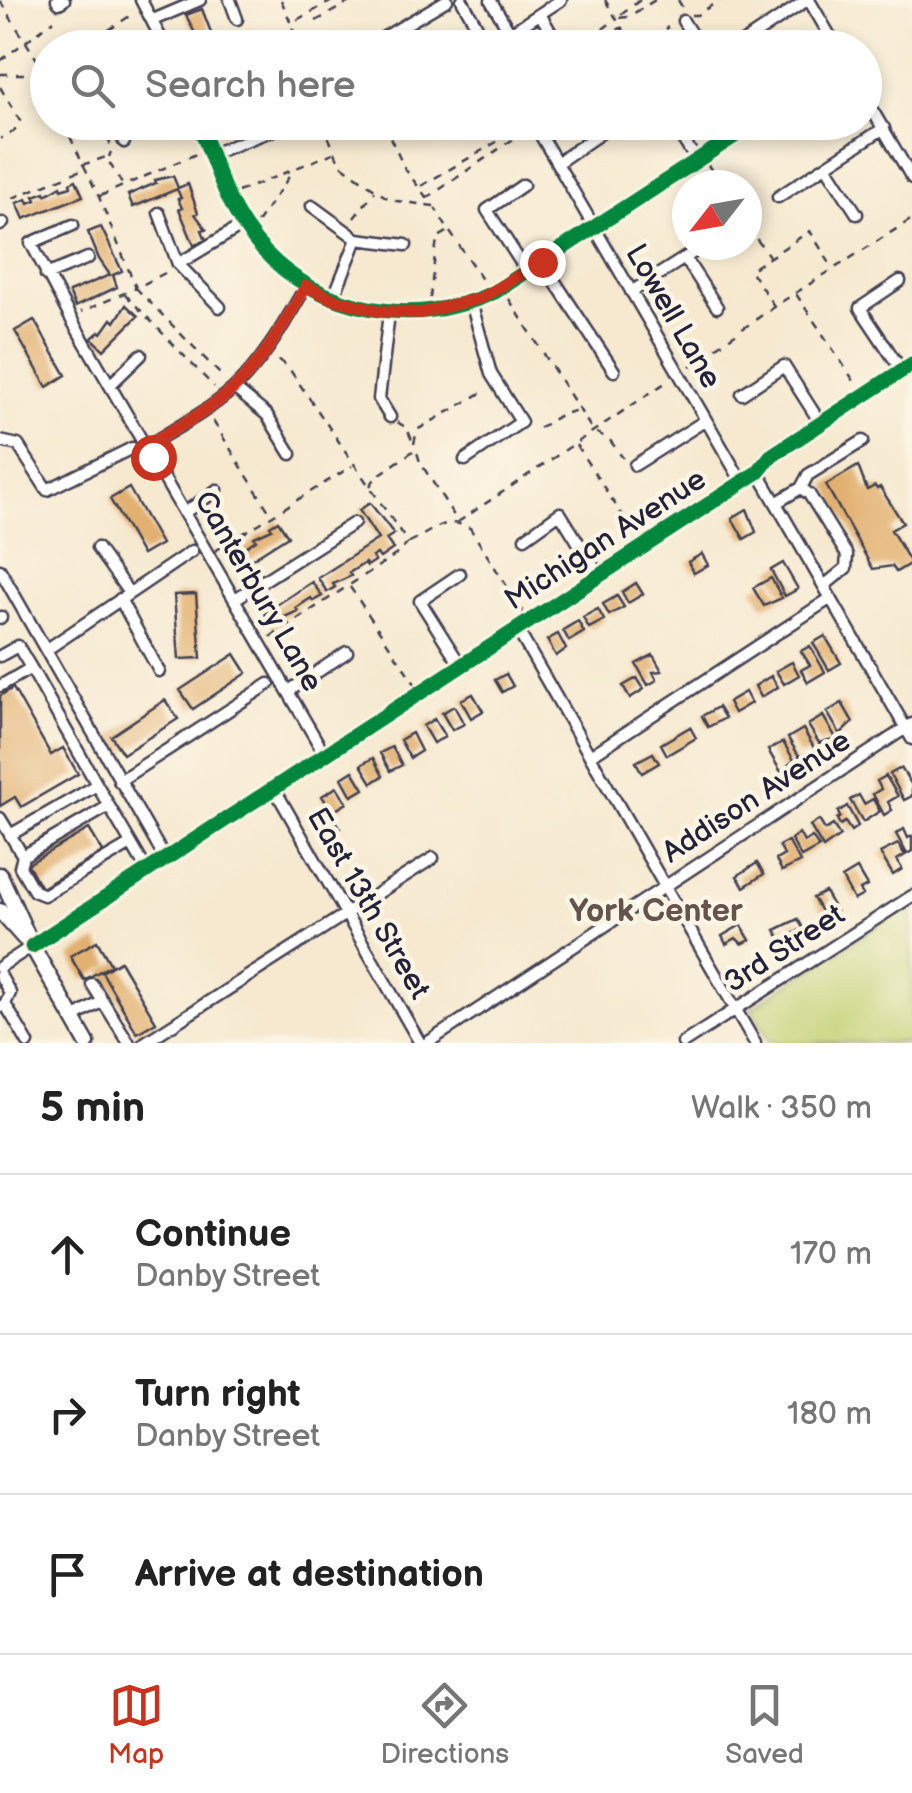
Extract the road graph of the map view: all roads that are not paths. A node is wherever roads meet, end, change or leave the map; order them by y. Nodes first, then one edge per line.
1 (141, 0) edge
2 (200, 0) edge
3 (230, 0) edge
4 (447, 0) edge
5 (462, 0) edge
6 (561, 0) edge
7 (808, 0) edge
8 (491, 1) edge
9 (540, 14) junction
10 (238, 19) dead end
11 (153, 20) junction
12 (683, 20) dead end
13 (158, 30) edge
14 (396, 30) edge
15 (479, 30) edge
16 (508, 30) edge
17 (516, 30) edge
18 (549, 30) edge
19 (689, 30) edge
20 (762, 30) edge
21 (826, 30) edge
22 (882, 125) edge
23 (884, 128) joint
24 (205, 140) edge
25 (248, 140) edge
26 (544, 140) edge
27 (591, 140) edge
28 (685, 140) edge
29 (729, 140) edge
30 (866, 140) edge
31 (211, 154) junction
32 (700, 159) junction
33 (557, 163) junction
34 (826, 166) junction
35 (912, 178) edge
36 (524, 186) dead end
37 (778, 197) dead end
38 (312, 206) dead end
39 (159, 213) dead end
40 (857, 214) dead end
41 (73, 225) dead end
42 (243, 225) junction
43 (594, 228) junction
44 (358, 240) junction
45 (406, 244) dead end
46 (88, 258) dead end
47 (683, 260) edge
48 (687, 260) edge
49 (542, 262) junction
50 (178, 264) junction
51 (527, 272) junction
52 (46, 275) junction
53 (900, 281) dead end
54 (306, 286) junction
55 (631, 292) junction
56 (333, 299) junction
57 (472, 302) junction
58 (220, 307) dead end
59 (717, 307) dead end
60 (389, 313) junction
61 (141, 355) dead end
62 (907, 367) edge
63 (614, 371) dead end
64 (110, 386) junction
65 (234, 388) junction
66 (742, 394) dead end
67 (393, 419) road end
68 (706, 420) junction
69 (822, 424) junction
70 (864, 441) dead end
71 (0, 442) edge
72 (146, 446) junction
73 (132, 448) dead end
74 (291, 454) dead end
75 (465, 460) dead end
76 (635, 465) dead end
77 (758, 472) junction
78 (742, 482) junction
79 (801, 488) junction
80 (217, 490) dead end
81 (776, 503) junction
82 (184, 513) junction
83 (354, 523) dead end
84 (525, 538) dead end
85 (97, 548) dead end
86 (192, 551) dead end
87 (0, 570) edge
88 (460, 574) dead end
89 (599, 576) junction
90 (824, 586) junction
91 (124, 596) junction
92 (831, 598) junction
93 (235, 599) junction
94 (517, 629) junction
95 (46, 650) junction
96 (347, 652) dead end
97 (0, 656) edge
98 (461, 666) junction
99 (31, 668) junction
100 (158, 670) dead end
101 (269, 684) dead end
102 (0, 686) edge
103 (289, 691) junction
104 (910, 730) edge
105 (325, 756) junction
106 (590, 756) junction
107 (120, 781) junction
108 (97, 785) junction
109 (274, 788) junction
110 (109, 806) junction
111 (4, 828) edge
112 (130, 844) junction
113 (23, 856) junction
114 (164, 857) junction
115 (433, 858) dead end
116 (146, 869) junction
117 (0, 876) edge
118 (665, 886) junction
119 (912, 896) edge
120 (0, 912) edge
121 (347, 914) junction
122 (32, 946) junction
123 (0, 966) edge
124 (0, 975) edge
125 (92, 984) dead end
126 (103, 1001) junction
127 (2, 1006) edge
128 (736, 1008) junction
129 (73, 1018) junction
130 (159, 1039) edge
131 (28, 1043) edge
132 (87, 1043) edge
133 (128, 1043) edge
134 (144, 1043) edge
135 (423, 1043) edge
136 (682, 1043) edge
137 (755, 1043) edge

1 - 11 street
2 - 11 street
3 - 10 street
4 - 14 street
5 - 15 street
6 - 9 street
7 - 20 street
7 - 21 street
8 - 16 street
9 - 17 street
9 - 18 street
11 - 13 street
12 - 19 street
22 - 23 street
23 - 35 street
24 - 31 street
25 - 31 street
26 - 33 street, Lowell Lane
27 - 33 street
28 - 32 street
29 - 32 street
30 - 34 street
31 - 42 street
32 - 43 street
33 - 43 street, Lowell Lane
34 - 37 street
34 - 40 street
36 - 51 street
38 - 44 street
39 - 50 street
41 - 52 street, Canterbury Lane
42 - 50 street
42 - 54 street
43 - 49 street
43 - 55 street, Lowell Lane
44 - 45 street
44 - 56 street
46 - 52 street
47 - 55 street
48 - 59 street
49 - 51 street
49 - 63 street
50 - 58 street
51 - 57 street
52 - 64 street, Canterbury Lane
53 - 62 street
54 - 56 street
54 - 65 street
55 - 68 street, Lowell Lane
56 - 60 street
57 - 60 street
57 - 75 street
60 - 67 street
61 - 64 street
62 - 69 street, Michigan Avenue
64 - 72 street, Canterbury Lane
65 - 72 street
65 - 74 street
66 - 69 street
68 - 76 street
68 - 78 street, Lowell Lane
69 - 77 street, Michigan Avenue
70 - 79 street
71 - 73 street
72 - 82 street, Canterbury Lane
77 - 78 street, Michigan Avenue
77 - 81 street
78 - 89 street, Michigan Avenue
79 - 81 street
79 - 90 street
80 - 82 street
81 - 90 street
82 - 93 street, Canterbury Lane
83 - 93 street
84 - 89 street
85 - 91 street
86 - 91 street
87 - 95 street
88 - 98 street
89 - 94 street, Michigan Avenue
90 - 92 street
91 - 95 street
91 - 100 street
92 - 104 street
92 - 106 street
93 - 103 street, Canterbury Lane
94 - 98 street, Michigan Avenue
94 - 106 street
95 - 107 street
96 - 103 street
97 - 99 street
98 - 105 street, Michigan Avenue
99 - 102 street
99 - 108 street
101 - 107 street
103 - 105 street, Canterbury Lane
104 - 118 street, Addison Avenue
105 - 109 street, Michigan Avenue
106 - 118 street
107 - 114 street
108 - 110 street
108 - 111 street
109 - 114 street, Michigan Avenue
109 - 121 street, East 13th Street
110 - 112 street
110 - 113 street
111 - 113 street
112 - 113 street
112 - 116 street
114 - 116 street, Michigan Avenue
115 - 121 street
116 - 122 street, Michigan Avenue
117 - 122 main road
118 - 128 street
118 - 135 street, Addison Avenue
119 - 128 street, 3rd Street
120 - 122 main road
121 - 130 street
121 - 135 street, East 13th Street
122 - 123 street, Michigan Avenue
122 - 129 main road
124 - 127 street
125 - 126 street
126 - 129 street
126 - 133 street
127 - 131 street
128 - 136 street, 3rd Street
128 - 137 street
129 - 132 main road
130 - 134 street

